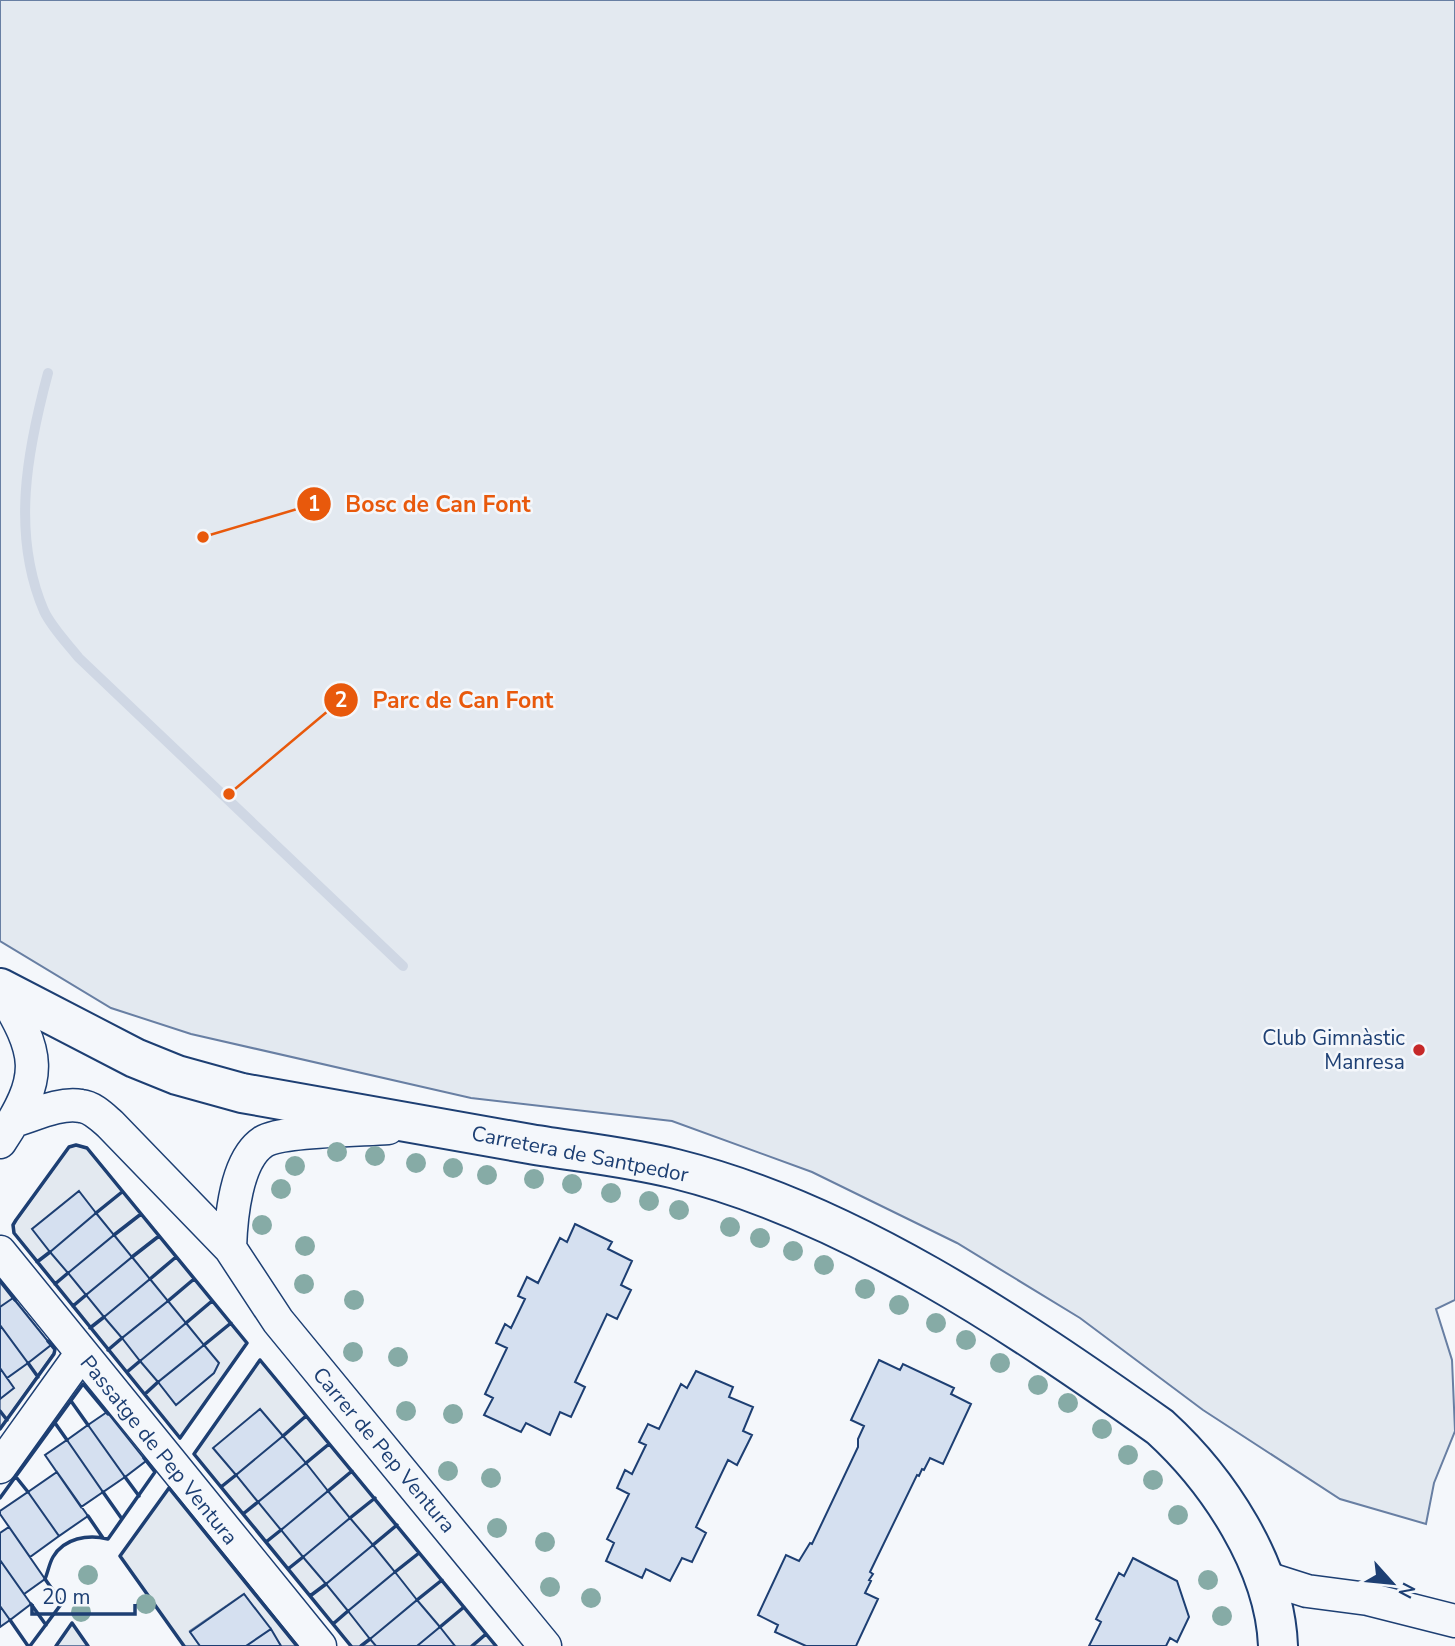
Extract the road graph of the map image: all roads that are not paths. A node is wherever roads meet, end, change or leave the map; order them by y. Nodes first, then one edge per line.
1 (0, 988) edge
2 (428, 1125) junction
3 (7, 1131) edge
4 (230, 1248) junction
5 (0, 1252) edge
6 (81, 1354) junction
7 (0, 1467) edge
8 (1263, 1577) junction
9 (1455, 1621) edge
10 (320, 1646) edge
11 (545, 1646) edge
12 (1278, 1646) edge

1 - 2 street, Carretera de Santpedor
1 - 3 street
2 - 4 street
2 - 8 street, Carretera de Santpedor
3 - 4 street, Carrer de Pep Ventura
4 - 11 street, Carrer de Pep Ventura
5 - 6 street, Passatge de Pep Ventura
6 - 7 street
6 - 10 street, Passatge de Pep Ventura
8 - 9 street
8 - 12 street, Carretera de Santpedor

